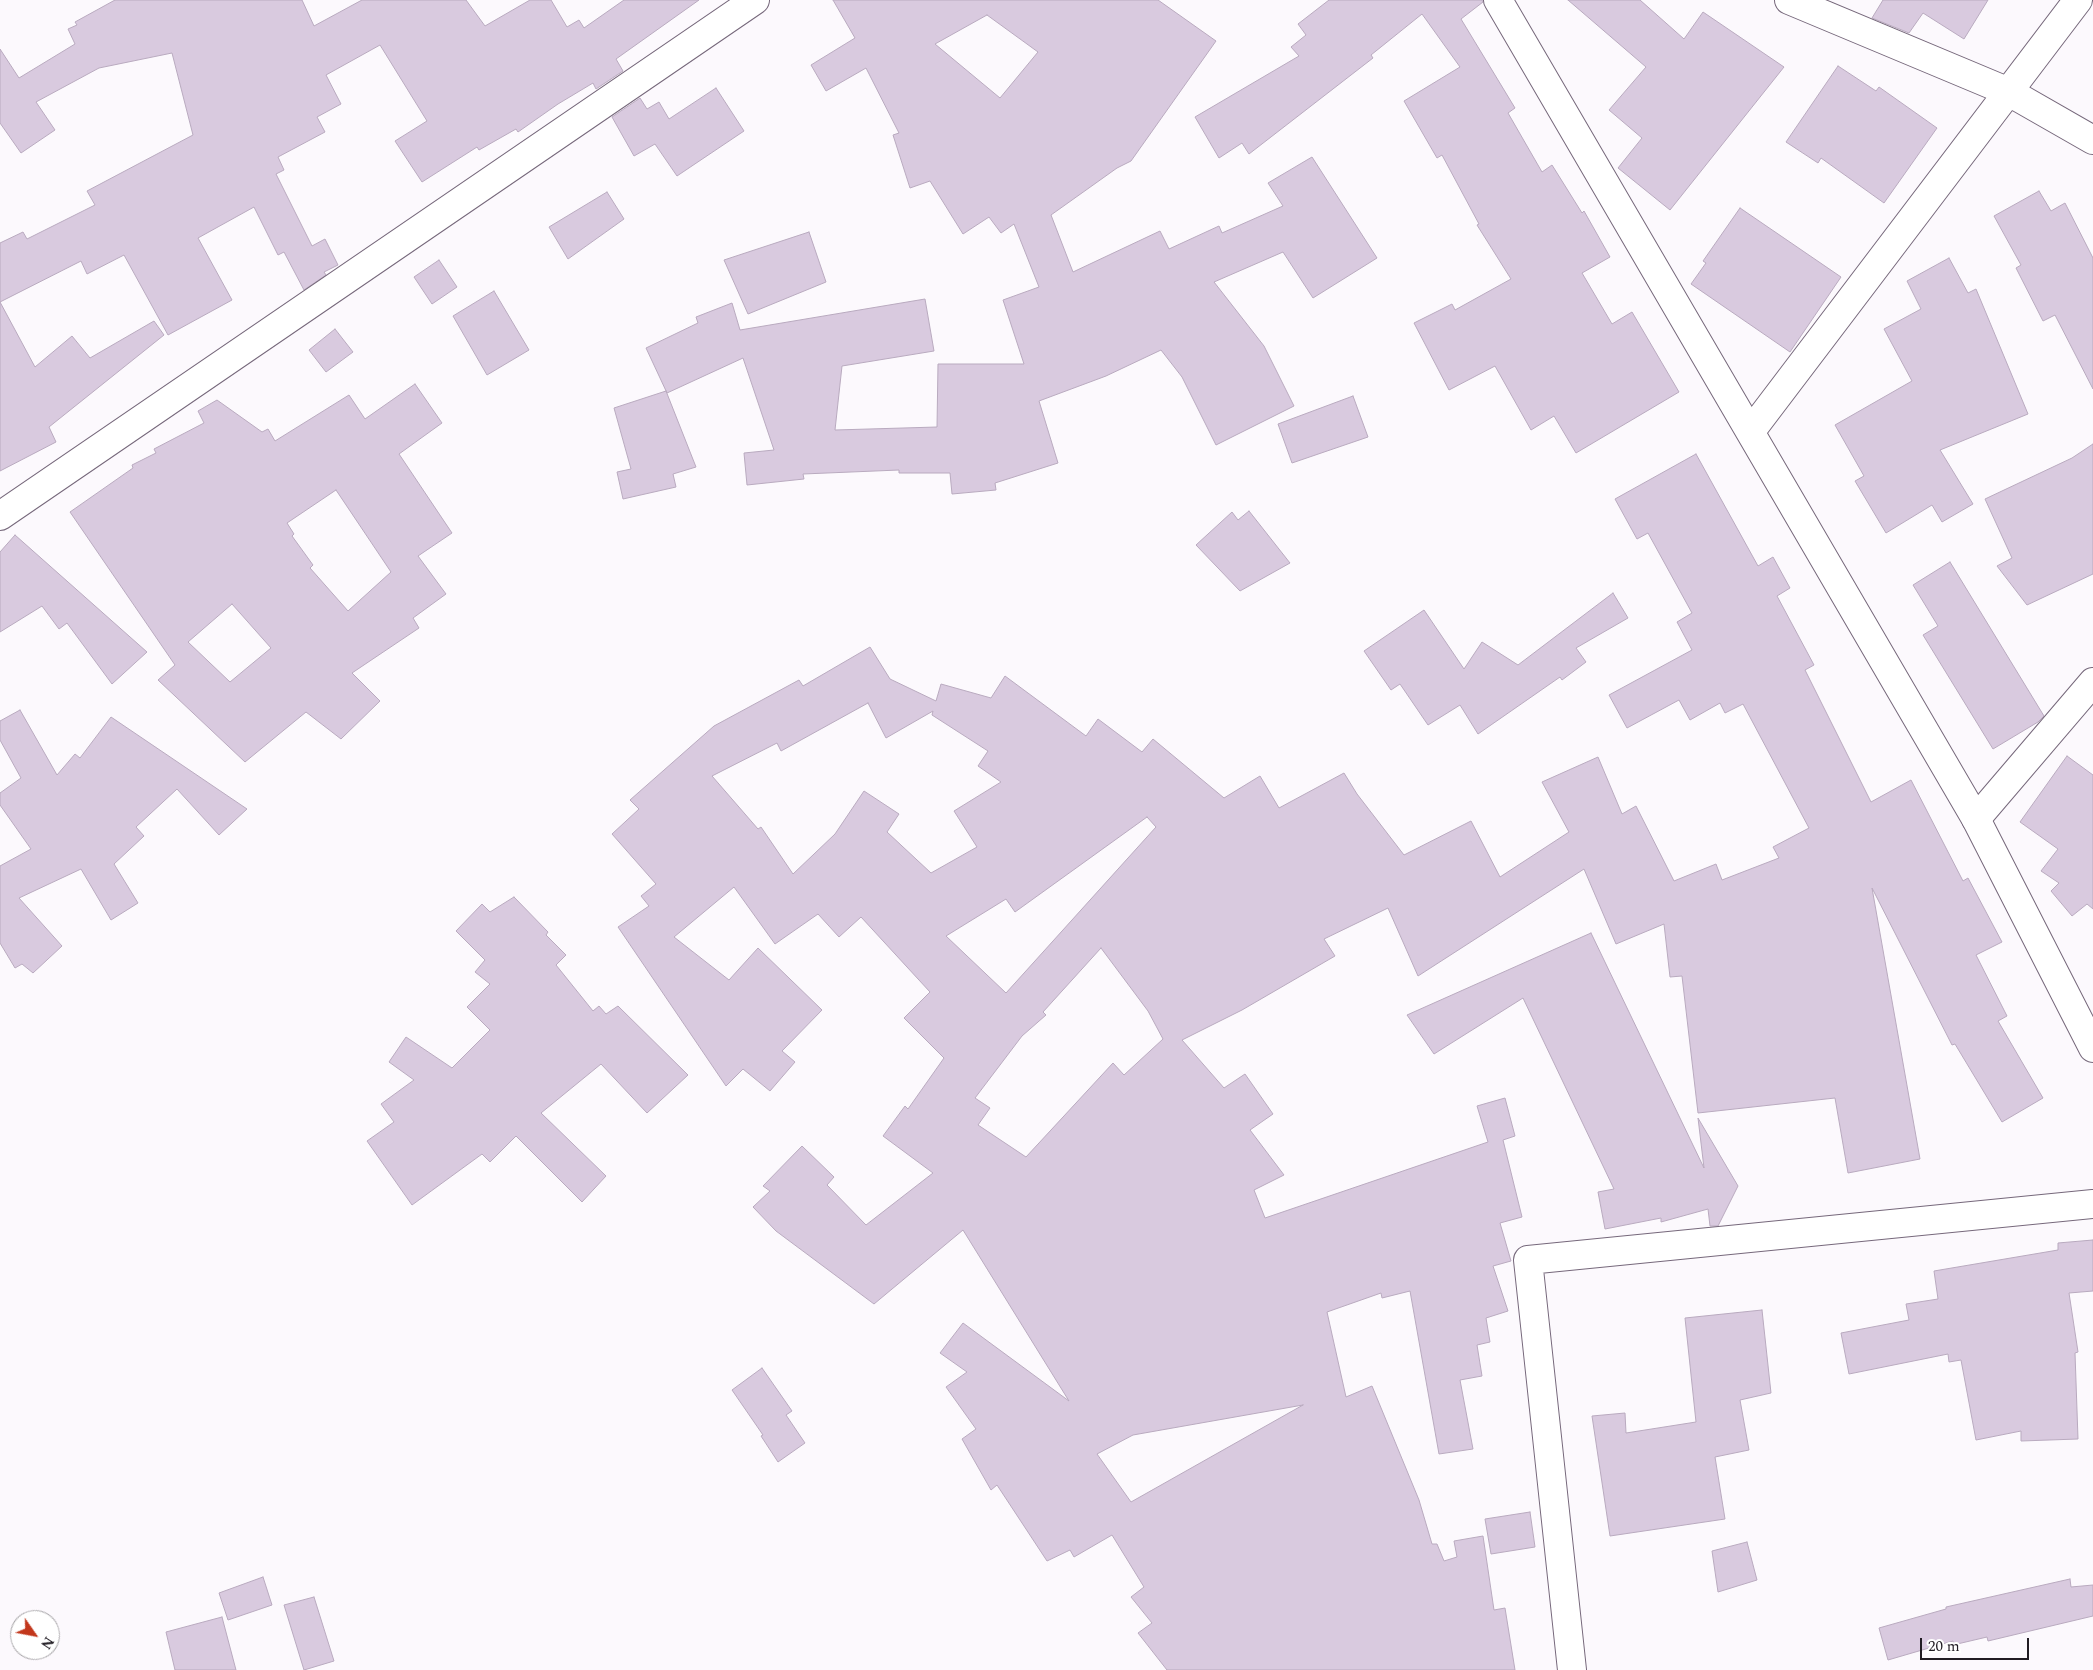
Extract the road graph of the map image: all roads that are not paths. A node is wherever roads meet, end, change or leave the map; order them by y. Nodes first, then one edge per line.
1 (754, 0) edge
2 (1498, 0) edge
3 (1789, 0) edge
4 (2078, 0) edge
5 (2009, 92) junction
6 (2093, 140) edge
7 (1751, 431) junction
8 (0, 516) edge
9 (2093, 682) edge
10 (1976, 819) junction
11 (2093, 1048) edge
12 (2093, 1204) edge
13 (1572, 1670) edge

1 - 8 street
2 - 7 street
3 - 5 street
4 - 5 street
5 - 6 street
5 - 7 street
7 - 10 street
9 - 10 street
10 - 11 street
12 - 13 street

